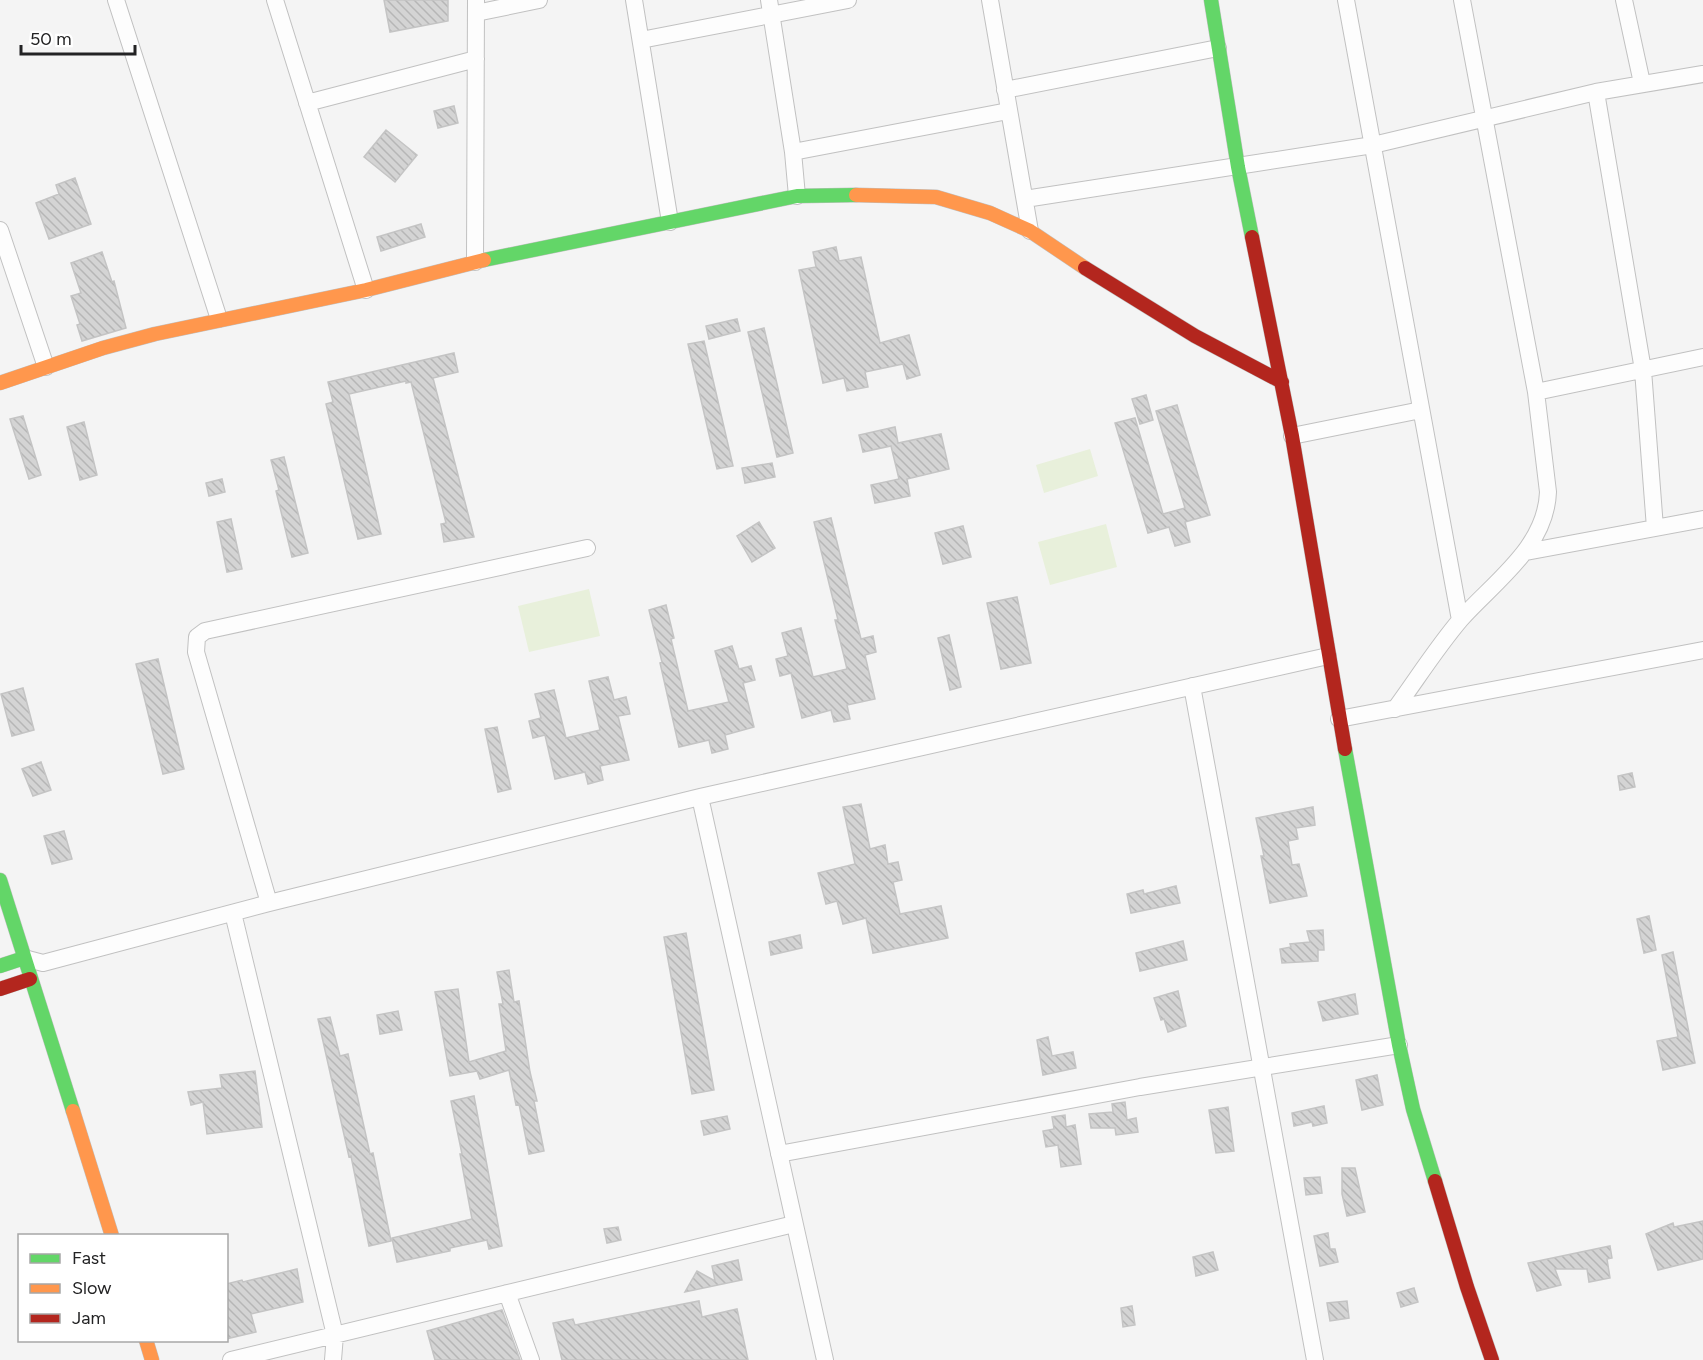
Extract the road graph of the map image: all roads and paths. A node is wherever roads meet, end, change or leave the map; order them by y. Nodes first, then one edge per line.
1 (116, 0) edge
2 (275, 0) edge
3 (539, 0) edge
4 (634, 0) edge
5 (848, 0) edge
6 (990, 0) edge
7 (1211, 0) edge
8 (1346, 0) edge
9 (1462, 0) edge
10 (1624, 0) edge
11 (476, 6) edge
12 (771, 7) edge
13 (641, 40) junction
14 (1218, 48) junction
15 (476, 59) junction
16 (1702, 78) edge
17 (1642, 83) junction
18 (1005, 90) junction
19 (1596, 93) junction
20 (307, 103) junction
21 (1008, 111) junction
22 (1485, 120) junction
23 (1373, 145) junction
24 (793, 152) junction
25 (1238, 167) junction
26 (797, 196) junction
27 (1025, 199) junction
28 (670, 222) junction
29 (0, 230) edge
30 (1030, 231) junction
31 (475, 262) junction
32 (366, 290) junction
33 (219, 319) junction
34 (1703, 357) edge
35 (46, 367) junction
36 (1643, 370) junction
37 (1282, 382) junction
38 (0, 383) edge
39 (1536, 392) junction
40 (1420, 410) junction
41 (1292, 436) junction
42 (1703, 519) edge
43 (1655, 528) junction
44 (587, 548) dead end
45 (1526, 552) junction
46 (1460, 620) junction
47 (1703, 650) edge
48 (1328, 656) junction
49 (1192, 686) junction
50 (1395, 709) junction
51 (1339, 719) junction
52 (700, 796) junction
53 (0, 880) edge
54 (269, 903) junction
55 (233, 913) junction
56 (24, 958) junction
57 (43, 963) junction
58 (0, 966) edge
59 (30, 979) junction
60 (0, 989) edge
61 (1399, 1045) junction
62 (1261, 1066) junction
63 (779, 1154) junction
64 (794, 1224) junction
65 (111, 1234) edge
66 (507, 1293) junction
67 (335, 1335) junction
68 (146, 1342) edge
69 (152, 1360) edge
70 (231, 1360) edge
71 (333, 1360) edge
72 (531, 1360) edge
73 (825, 1360) edge
74 (1315, 1360) edge
75 (1492, 1360) edge

1 - 33 street
2 - 20 street
3 - 11 street
4 - 13 street
5 - 12 street
6 - 18 street
7 - 14 street
8 - 23 street
9 - 22 street
10 - 17 street
11 - 15 street
12 - 13 street
12 - 24 street
13 - 28 street
14 - 18 street
14 - 25 street
15 - 20 street
15 - 31 street
16 - 17 street
17 - 19 street
18 - 21 street
19 - 22 street
19 - 36 street
20 - 32 street
21 - 24 street
21 - 27 street
22 - 23 street
22 - 39 street
23 - 25 street
23 - 40 street
24 - 26 street
25 - 27 street
25 - 37 street
26 - 28 street
26 - 30 street
27 - 30 street
28 - 31 street
29 - 35 street
30 - 37 street
31 - 32 street
32 - 33 street
33 - 35 street
34 - 36 street
35 - 38 street
36 - 39 street
36 - 43 street
37 - 41 street
39 - 45 street
40 - 41 street
40 - 46 street
41 - 48 street
42 - 43 street
43 - 45 street
44 - 54 street
45 - 46 street
46 - 50 street
47 - 50 street
48 - 49 street
48 - 51 street
49 - 52 street
49 - 62 street
50 - 51 street
51 - 61 street
52 - 54 street
52 - 63 street
53 - 56 street
54 - 55 street
55 - 57 street
55 - 67 street
56 - 57 street
56 - 58 street
56 - 59 street
57 - 59 street
59 - 60 street
59 - 65 street
61 - 62 street
61 - 75 street
62 - 63 street
62 - 74 street
63 - 64 street
64 - 66 street
64 - 73 street
66 - 67 street
66 - 72 street
67 - 70 street
67 - 71 street
68 - 69 street

